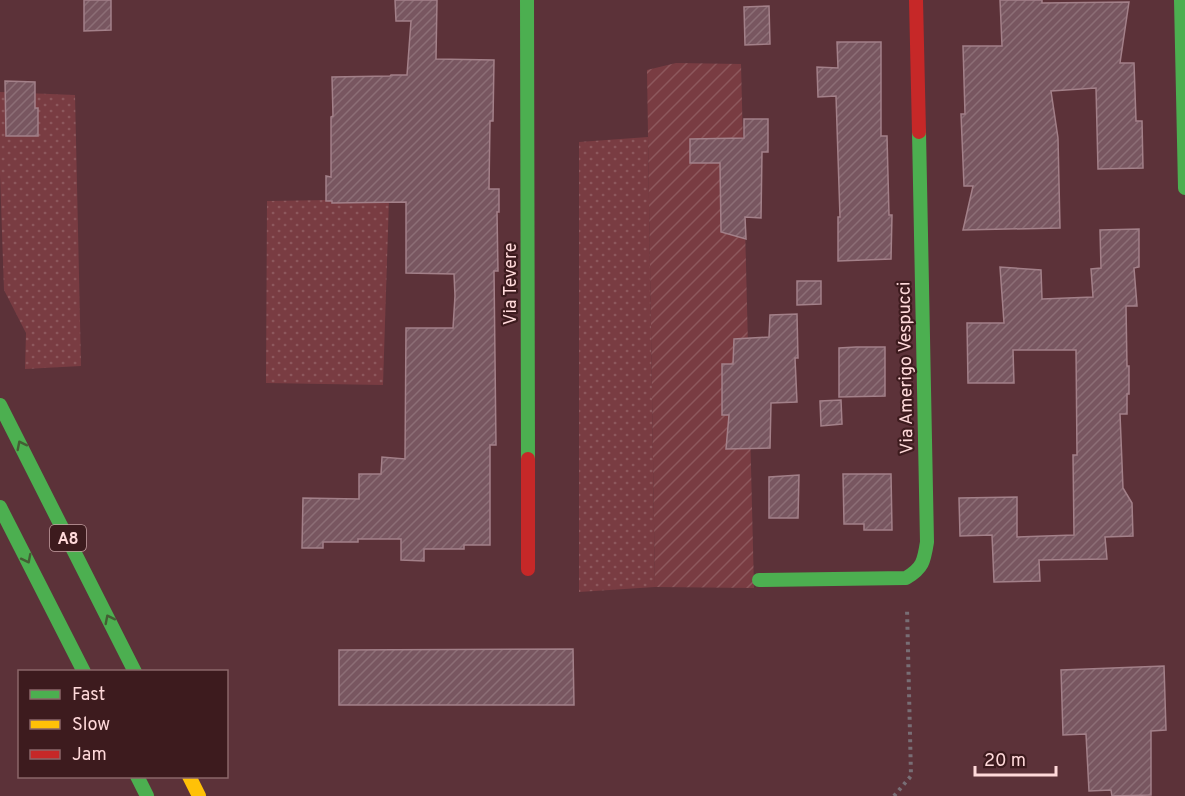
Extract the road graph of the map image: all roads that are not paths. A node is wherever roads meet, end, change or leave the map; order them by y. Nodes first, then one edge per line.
1 (527, 0) edge
2 (916, 0) edge
3 (1180, 0) edge
4 (1185, 188) edge
5 (0, 405) edge
6 (0, 507) edge
7 (528, 569) dead end
8 (759, 580) dead end
9 (83, 670) edge
10 (134, 670) edge
11 (138, 778) edge
12 (190, 778) edge
13 (147, 796) edge
14 (199, 796) edge

1 - 7 main road, Via Tevere
2 - 8 main road, Via Amerigo Vespucci
3 - 4 main road
10 -> 5 main road, A8
6 -> 9 main road, A8
11 - 13 main road
12 - 14 main road

